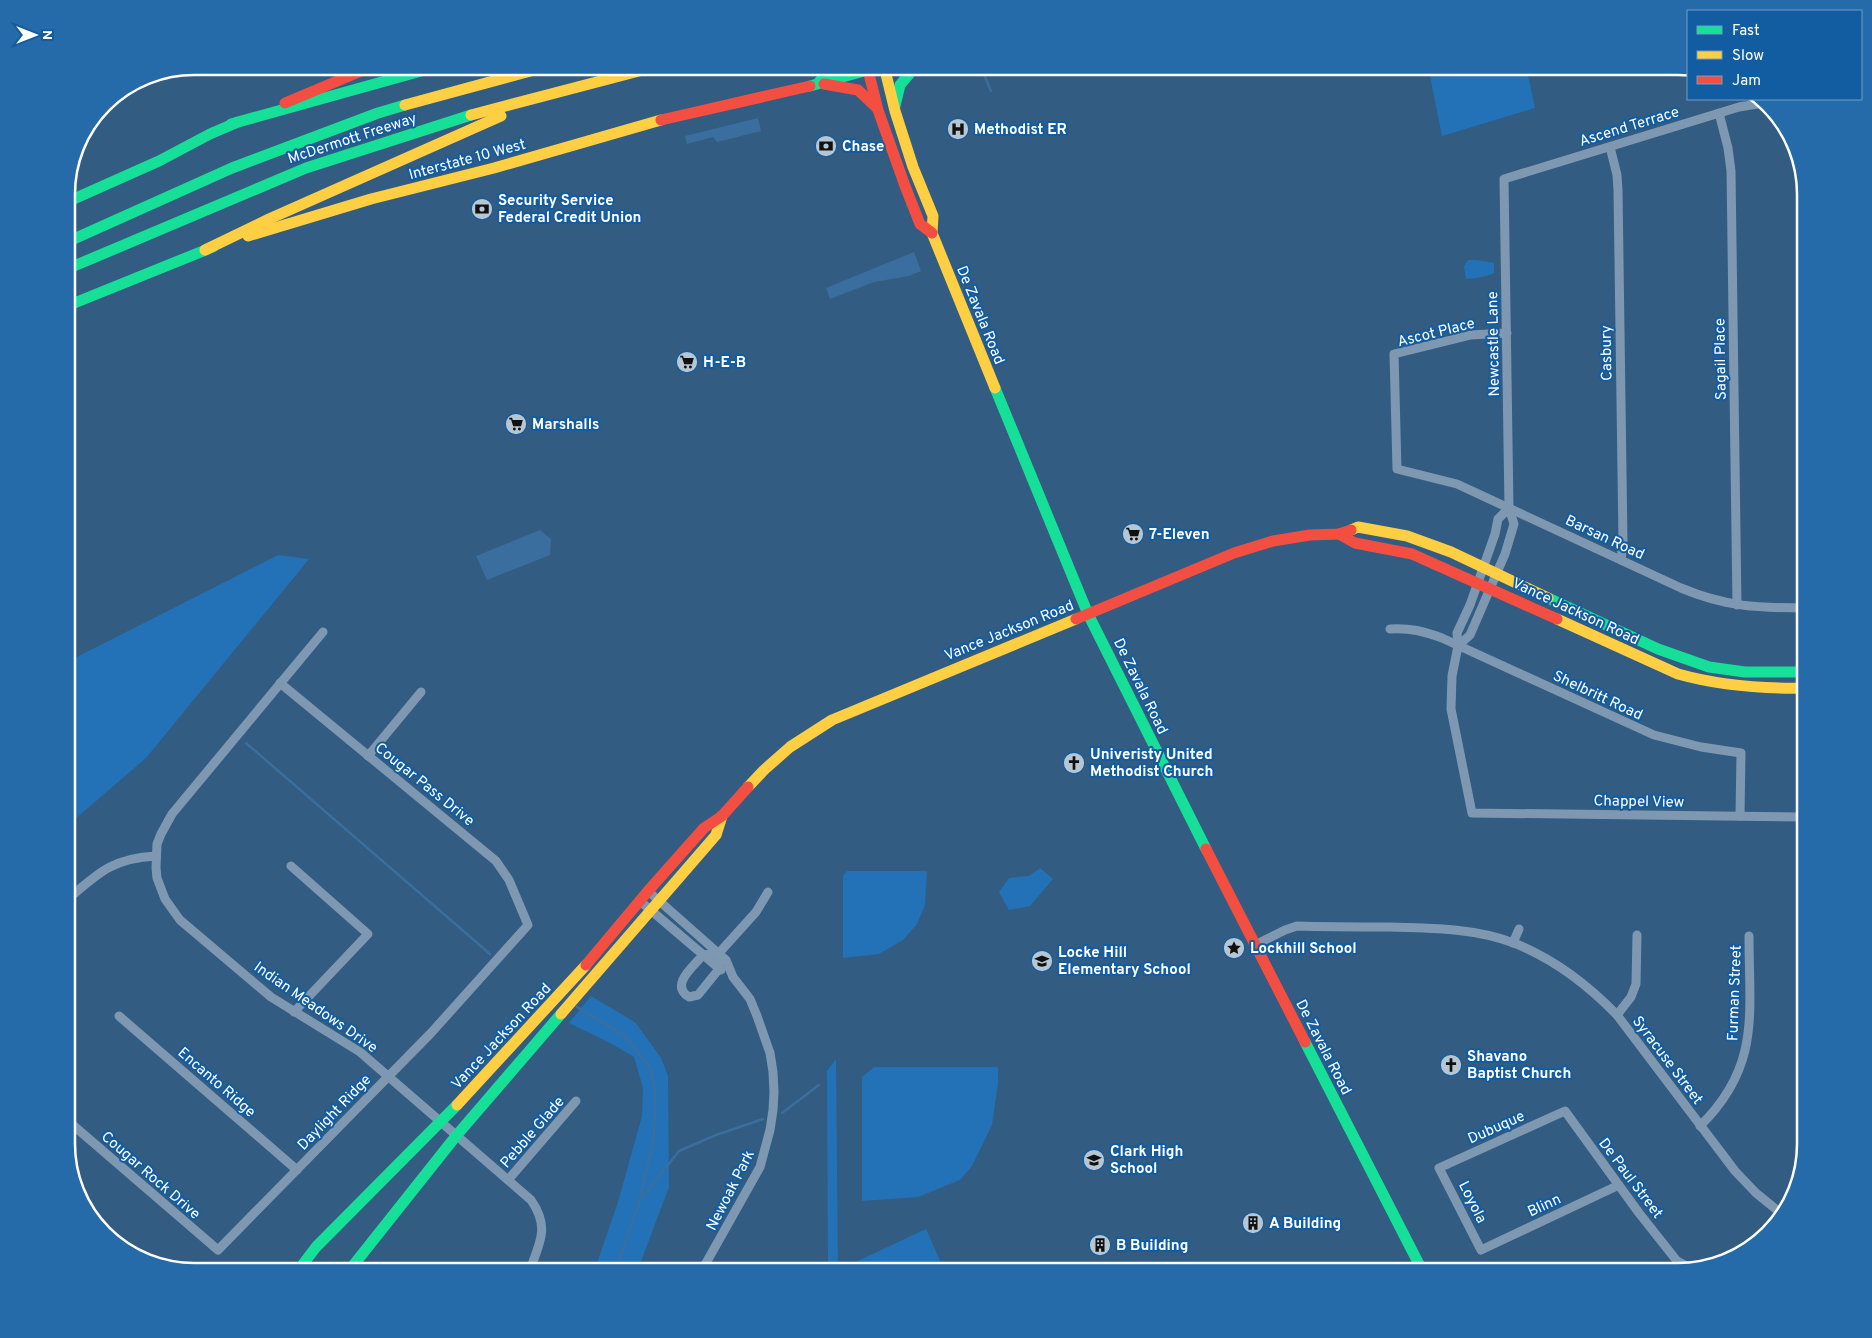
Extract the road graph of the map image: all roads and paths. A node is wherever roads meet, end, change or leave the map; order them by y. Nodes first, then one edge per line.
1 (351, 75) edge
2 (407, 75) edge
3 (514, 75) edge
4 (621, 75) edge
5 (825, 75) edge
6 (844, 75) edge
7 (869, 75) edge
8 (885, 75) edge
9 (908, 75) edge
10 (817, 83) junction
11 (568, 88) junction
12 (1757, 104) edge
13 (878, 110) junction
14 (894, 111) junction
15 (1718, 113) junction
16 (231, 124) junction
17 (1610, 147) junction
18 (1504, 179) joint
19 (75, 198) edge
20 (932, 233) junction
21 (75, 238) edge
22 (205, 250) junction
23 (75, 265) edge
24 (75, 302) edge
25 (1507, 333) junction
26 (1397, 469) joint
27 (1509, 508) junction
28 (1339, 534) junction
29 (1495, 534) junction
30 (1510, 538) junction
31 (1621, 560) junction
32 (1483, 567) junction
33 (1497, 574) junction
34 (1477, 582) junction
35 (1491, 588) junction
36 (1737, 605) junction
37 (1797, 608) edge
38 (1088, 614) junction
39 (1464, 617) junction
40 (1475, 622) junction
41 (1390, 629) dead end
42 (323, 632) dead end
43 (1458, 646) junction
44 (1797, 672) edge
45 (280, 683) junction
46 (1797, 688) edge
47 (421, 692) dead end
48 (368, 756) junction
49 (1472, 813) joint
50 (722, 816) junction
51 (1740, 816) junction
52 (1797, 817) edge
53 (156, 856) junction
54 (290, 866) dead end
55 (648, 891) junction
56 (768, 892) dead end
57 (75, 893) edge
58 (660, 900) junction
59 (640, 901) junction
60 (651, 910) junction
61 (528, 925) joint
62 (1519, 929) dead end
63 (1637, 935) dead end
64 (1749, 936) dead end
65 (1513, 943) junction
66 (1255, 945) junction
67 (720, 953) junction
68 (703, 955) junction
69 (720, 969) junction
70 (733, 976) junction
71 (294, 1012) junction
72 (1617, 1015) junction
73 (119, 1016) dead end
74 (388, 1077) junction
75 (576, 1102) dead end
76 (1565, 1111) joint
77 (441, 1123) junction
78 (1700, 1126) junction
79 (75, 1128) edge
80 (456, 1136) junction
81 (1439, 1168) joint
82 (297, 1170) junction
83 (508, 1180) junction
84 (1618, 1185) junction
85 (1777, 1210) edge
86 (218, 1250) joint
87 (1482, 1250) joint
88 (1678, 1261) joint
89 (304, 1263) edge
90 (355, 1263) edge
91 (532, 1263) edge
92 (705, 1263) edge
93 (1418, 1263) edge
94 (1682, 1263) edge

1 - 16 main road
2 - 16 main road
3 - 21 main road, McDermott Freeway
4 - 11 main road, McDermott Freeway
5 - 10 main road
6 - 10 main road, Interstate 10 West
7 - 13 main road, De Zavala Road
8 - 14 main road, De Zavala Road
9 - 14 main road
10 - 13 main road
10 - 22 main road, Interstate 10 West
11 - 22 main road
11 - 23 main road, McDermott Freeway
12 - 15 street, Ascend Terrace
13 - 20 main road, De Zavala Road
14 - 20 main road, De Zavala Road
15 - 17 street, Ascend Terrace
15 - 36 street, Sagail Place
16 - 19 main road
17 - 18 street, Ascend Terrace
17 - 31 street, Casbury
18 - 25 street, Newcastle Lane
20 - 38 main road, De Zavala Road
22 - 24 main road, Interstate 10 West
25 - 26 street, Ascot Place
25 - 27 street, Newcastle Lane
26 - 27 street, Barsan Road
27 - 29 street, Newcastle Lane
27 - 30 street, Newcastle Lane
27 - 31 street, Barsan Road
28 - 32 main road, Vance Jackson Road
28 - 34 main road, Vance Jackson Road
28 - 38 main road, Vance Jackson Road
29 - 30 street
29 - 32 street, Newcastle Lane
30 - 33 street, Newcastle Lane
31 - 36 street, Barsan Road
32 - 33 main road, Vance Jackson Road
32 - 34 street, Newcastle Lane
33 - 35 street, Newcastle Lane
33 - 44 main road, Vance Jackson Road
34 - 35 main road, Vance Jackson Road
34 - 39 street, Newcastle Lane
35 - 40 street, Newcastle Lane
35 - 46 main road, Vance Jackson Road
36 - 37 street, Barsan Road
38 - 50 main road, Vance Jackson Road
38 - 66 main road, De Zavala Road
39 - 40 street
39 - 43 street, Newcastle Lane
40 - 43 street, Newcastle Lane
41 - 43 street, Shelbritt Road
42 - 45 street, Indian Meadows Drive
43 - 49 street, Newcastle Lane
43 - 51 street, Shelbritt Road
45 - 48 street, Cougar Pass Drive
45 - 53 street, Indian Meadows Drive
47 - 48 street
48 - 61 street, Cougar Pass Drive
49 - 51 street, Chappel View
50 - 55 main road, Vance Jackson Road
50 - 58 main road, Vance Jackson Road
51 - 52 street, Chappel View
53 - 57 street
53 - 71 street, Indian Meadows Drive
54 - 71 street
55 - 58 street, Newoak Park
55 - 59 main road, Vance Jackson Road
56 - 67 street
58 - 60 main road, Vance Jackson Road
58 - 67 street, Newoak Park
59 - 60 street, Newoak Park
59 - 77 main road, Vance Jackson Road
60 - 68 street, Newoak Park
60 - 80 main road, Vance Jackson Road
61 - 74 street, Daylight Ridge
62 - 65 street
63 - 72 street
64 - 78 street, Furman Street
65 - 66 street, Syracuse Street
65 - 72 street, Syracuse Street
66 - 93 main road, De Zavala Road
67 - 68 street
67 - 69 street
67 - 70 street, Newoak Park
68 - 69 street, Newoak Park
68 - 69 street
69 - 70 street, Newoak Park
70 - 92 street, Newoak Park
71 - 74 street, Indian Meadows Drive
72 - 78 street, Syracuse Street
73 - 82 street, Encanto Ridge
74 - 77 street, Indian Meadows Drive
74 - 82 street, Daylight Ridge
75 - 83 street, Pebble Glade
76 - 81 street, Dubuque
76 - 84 street, De Paul Street
77 - 80 street, Indian Meadows Drive
77 - 89 main road, Vance Jackson Road
78 - 85 street, Syracuse Street
79 - 86 street, Cougar Rock Drive
80 - 83 street, Indian Meadows Drive
80 - 90 main road, Vance Jackson Road
81 - 87 street, Loyola
82 - 86 street, Daylight Ridge
83 - 91 street, Indian Meadows Drive
84 - 87 street, Blinn
84 - 88 street, De Paul Street
88 - 94 street, De Paul Street

